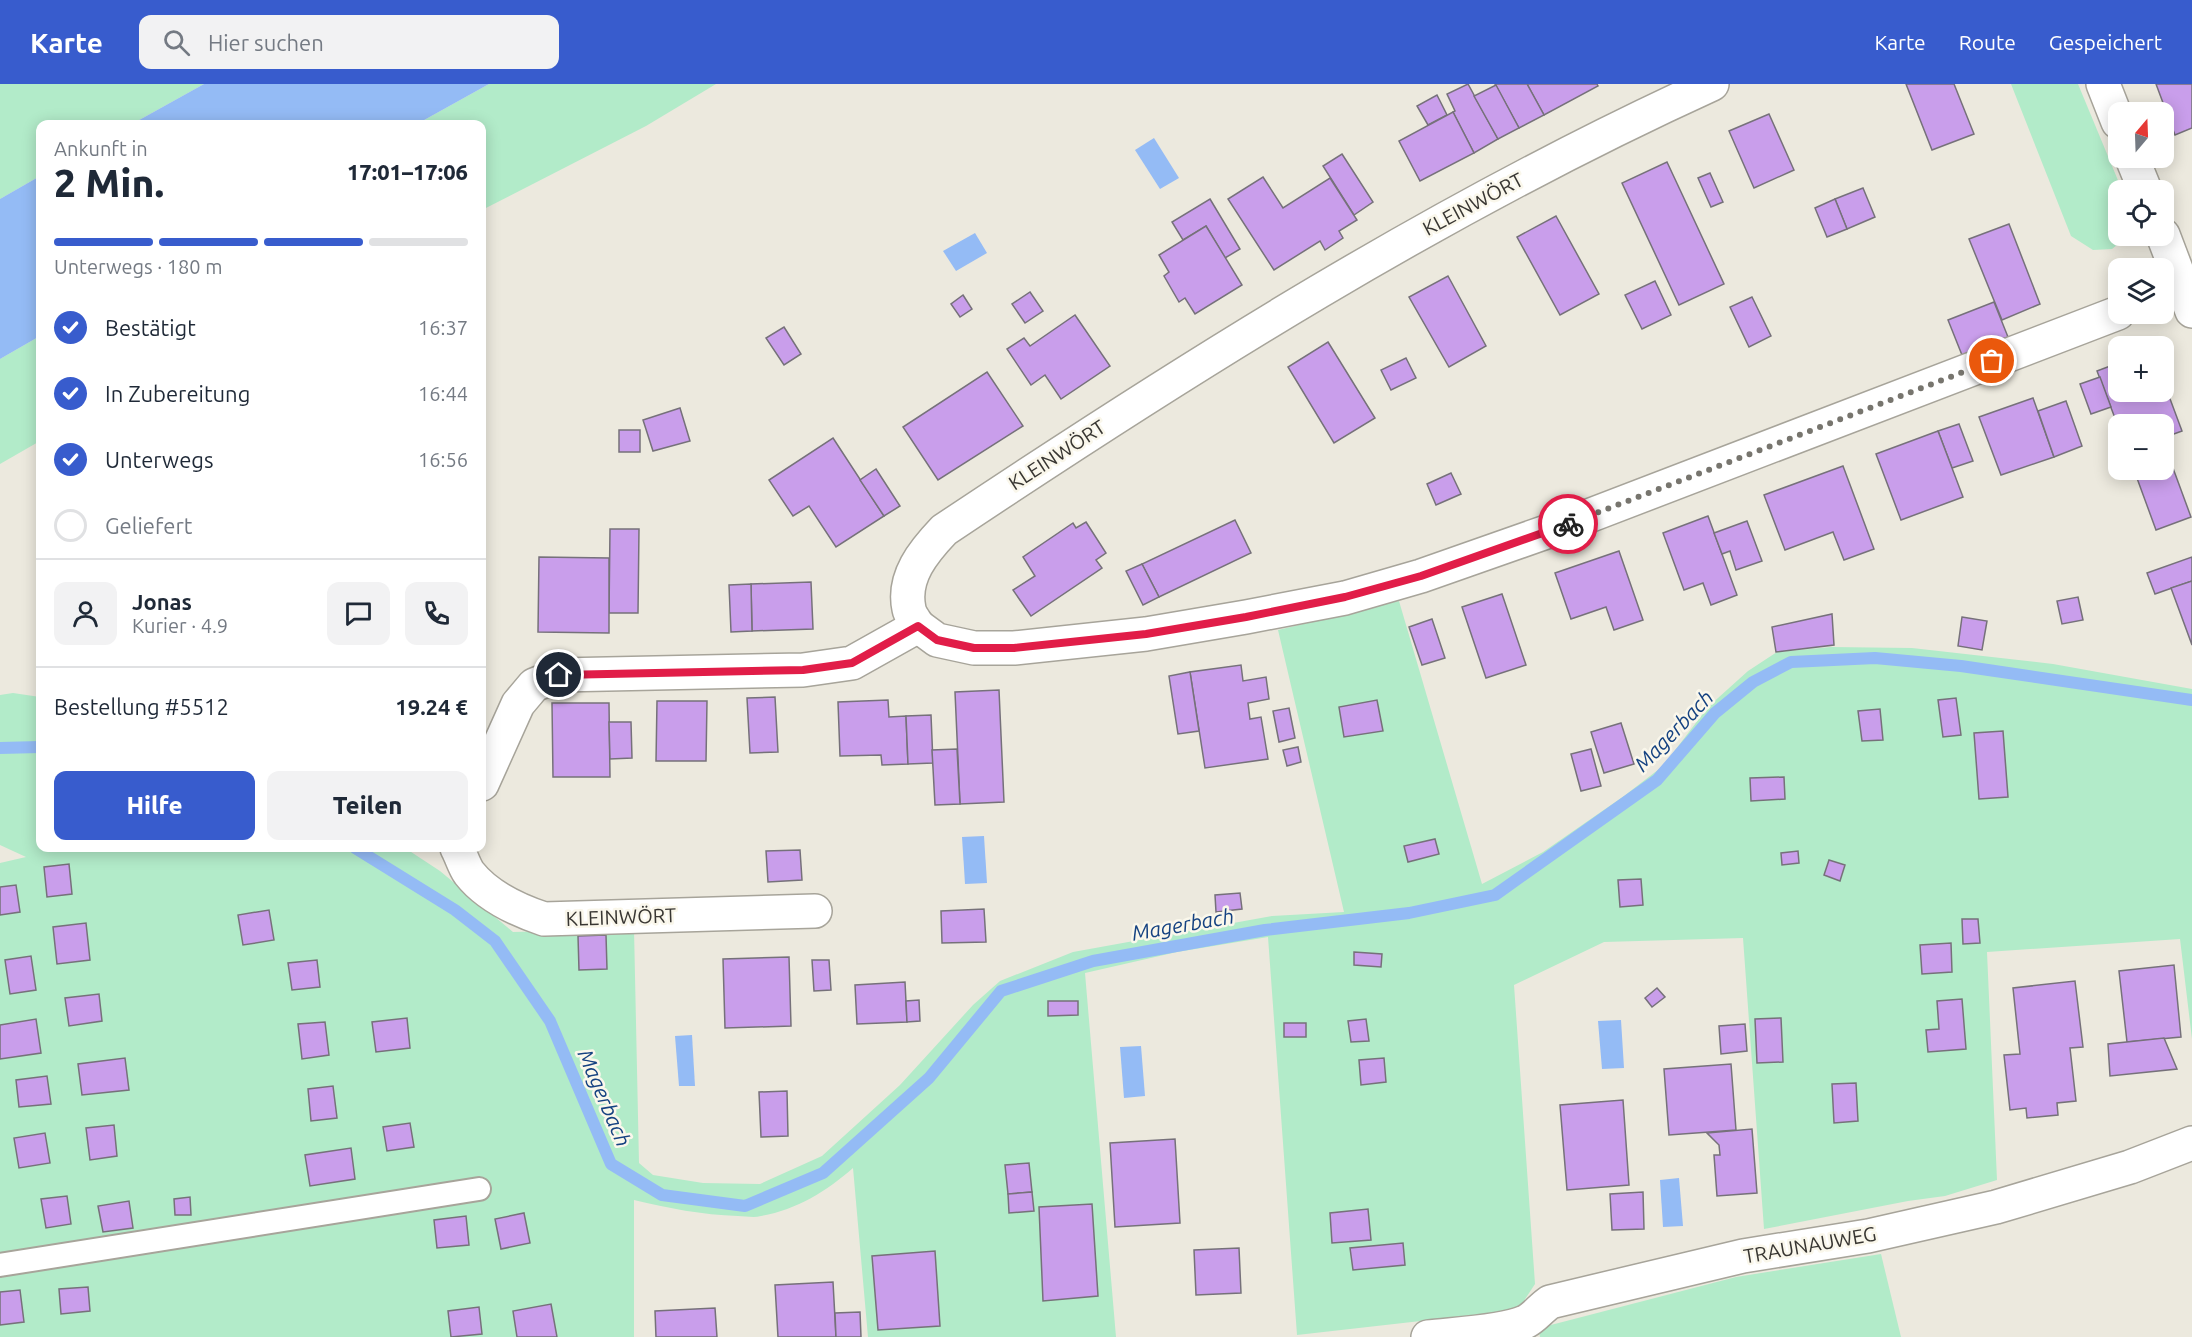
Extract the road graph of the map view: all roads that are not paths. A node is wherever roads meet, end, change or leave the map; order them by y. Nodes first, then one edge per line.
1 (1712, 84) edge
2 (2103, 84) edge
3 (2110, 102) edge
4 (2166, 246) edge
5 (2180, 298) edge
6 (2108, 317) edge
7 (918, 626) junction
8 (486, 775) edge
9 (459, 852) edge
10 (815, 911) dead end
11 (2192, 1143) edge
12 (478, 1189) dead end
13 (0, 1264) edge
14 (1428, 1337) edge

1 - 7 street, KLEINWÖRT
2 - 3 street
4 - 5 street
6 - 7 street
7 - 8 street
9 - 10 street, KLEINWÖRT
11 - 14 street, TRAUNAUWEG
12 - 13 lane

